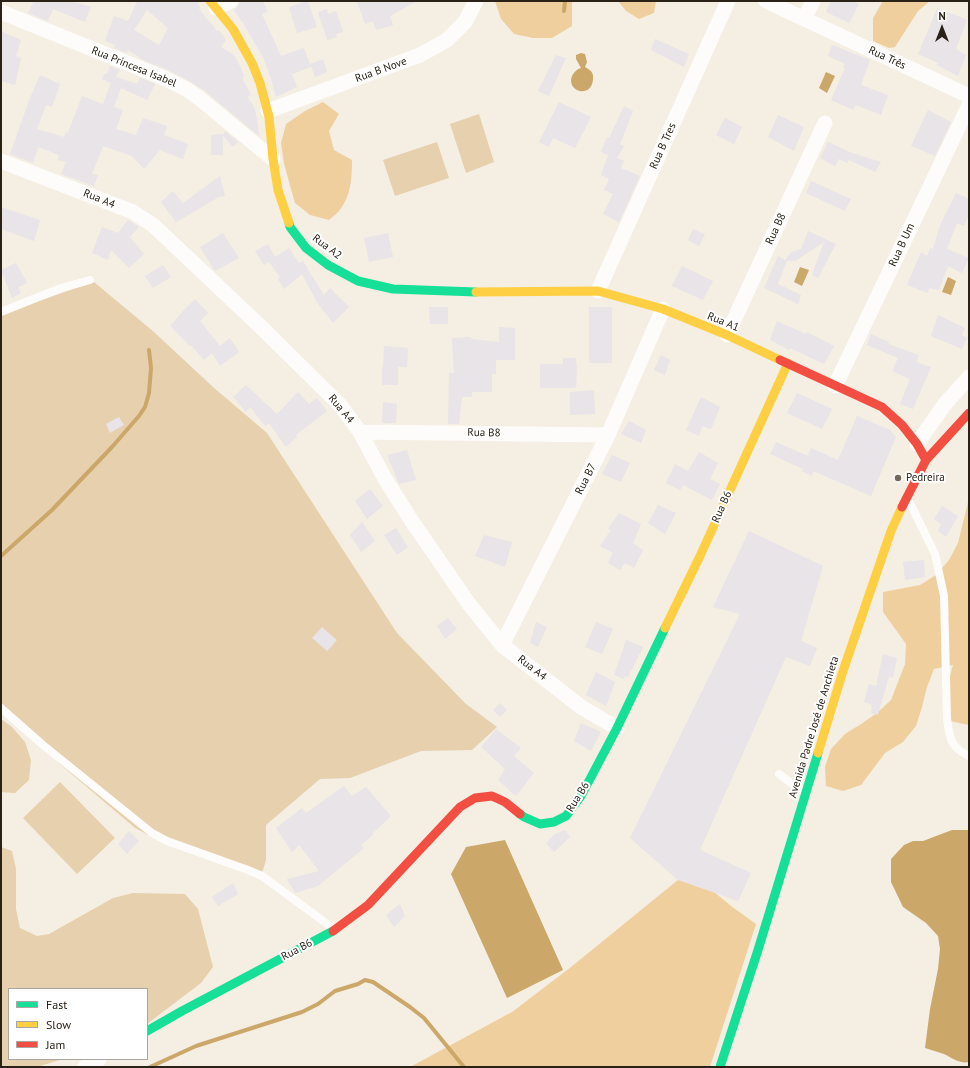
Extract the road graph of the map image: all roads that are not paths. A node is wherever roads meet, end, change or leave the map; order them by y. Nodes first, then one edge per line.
1 (231, 1) edge
2 (476, 1) edge
3 (728, 1) edge
4 (766, 1) edge
5 (813, 1) edge
6 (213, 4) edge
7 (1, 12) edge
8 (804, 19) junction
9 (969, 96) edge
10 (969, 105) edge
11 (268, 111) junction
12 (825, 123) dead end
13 (273, 159) junction
14 (1, 161) edge
15 (90, 280) dead end
16 (598, 291) junction
17 (662, 309) junction
18 (1, 312) edge
19 (727, 335) junction
20 (788, 363) junction
21 (969, 377) edge
22 (835, 386) junction
23 (969, 413) edge
24 (360, 432) junction
25 (608, 434) junction
26 (917, 444) junction
27 (926, 460) junction
28 (907, 497) junction
29 (502, 645) junction
30 (1, 708) edge
31 (618, 728) junction
32 (969, 756) edge
33 (780, 774) dead end
34 (806, 794) junction
35 (335, 930) junction
36 (148, 1030) edge
37 (97, 1060) edge
38 (85, 1067) edge
39 (720, 1067) edge

1 - 6 street
2 - 11 street, Rua B Nove
3 - 16 street, Rua B Tres
4 - 8 street, Rua Três
5 - 8 street
6 - 11 street, Rua A2
7 - 13 street, Rua Princesa Isabel
8 - 9 street, Rua Três
10 - 22 street, Rua B Um
11 - 13 street, Rua A2
12 - 19 street, Rua B8
13 - 16 street, Rua A2
14 - 24 street, Rua A4
15 - 18 lane
16 - 17 street, Rua A1
17 - 19 street, Rua A1
17 - 25 street, Rua B7
19 - 20 street, Rua A1
20 - 22 street, Rua A1
20 - 31 street, Rua B6
21 - 26 street
22 - 26 street, Rua A1
23 - 27 street, Avenida Padre José de Anchieta
24 - 25 street, Rua B8
24 - 29 street, Rua A4
25 - 29 street, Rua B7
26 - 27 street, Rua A1
27 - 28 street, Avenida Padre José de Anchieta
28 - 32 lane
28 - 34 street, Avenida Padre José de Anchieta
29 - 31 street, Rua A4
30 - 35 lane
31 - 35 street, Rua B6
33 - 34 lane
34 - 39 street, Avenida Padre José de Anchieta
35 - 36 street, Rua B6
37 - 38 street

